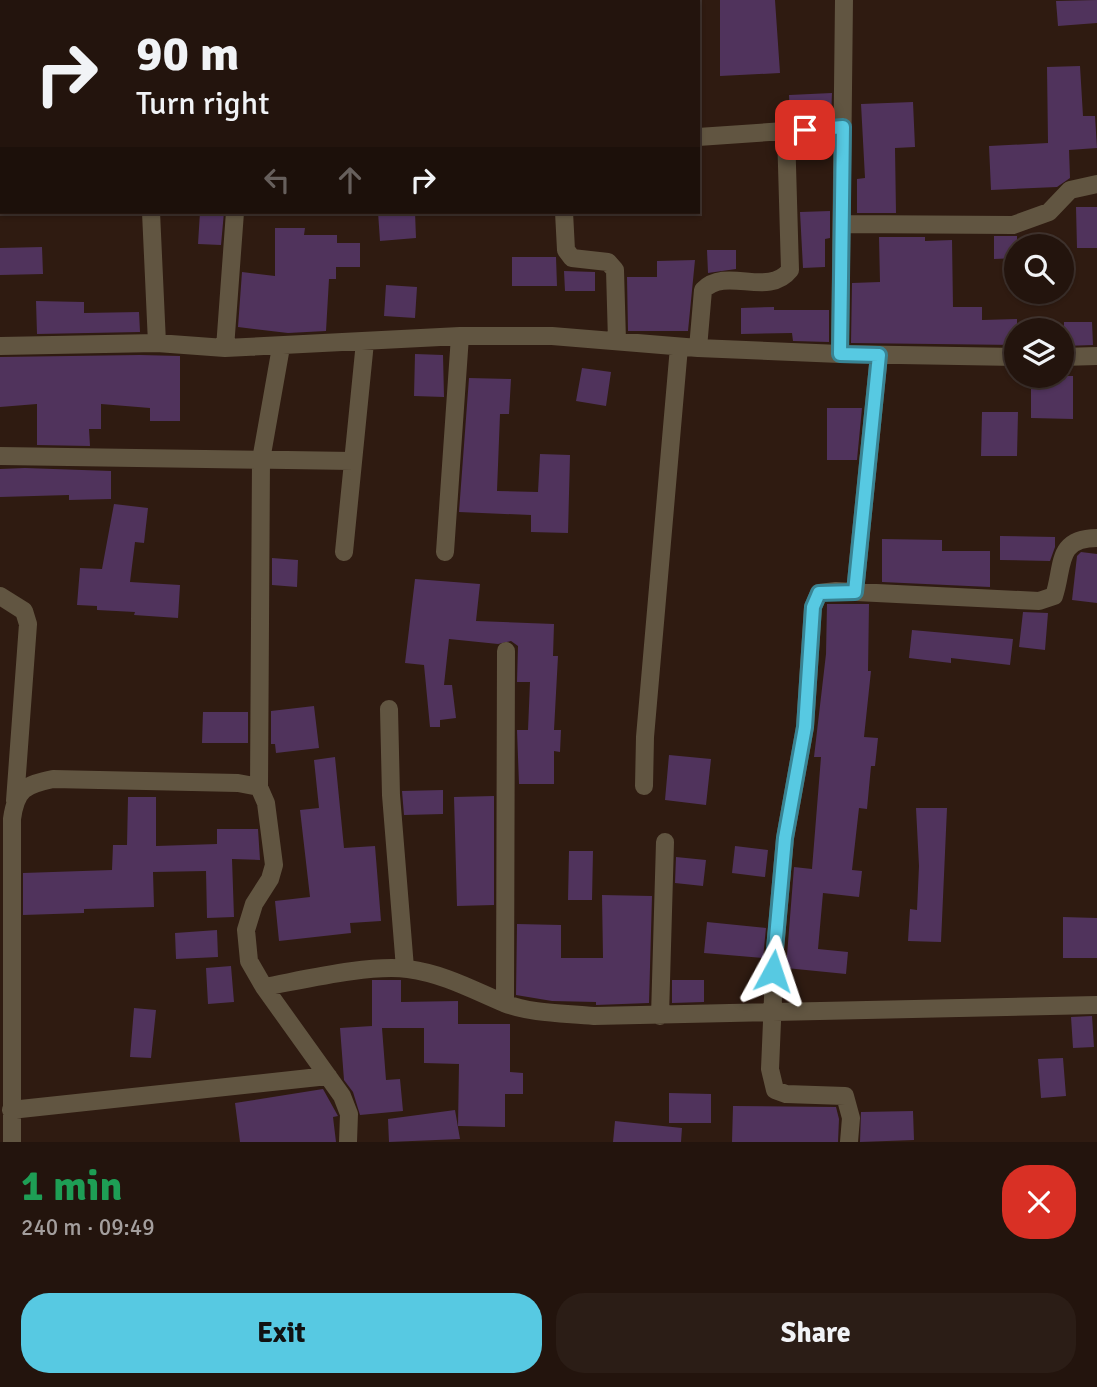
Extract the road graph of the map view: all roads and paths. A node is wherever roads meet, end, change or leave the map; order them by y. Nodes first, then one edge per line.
1 (844, 0) edge
2 (843, 127) junction
3 (786, 131) junction
4 (700, 137) edge
5 (1097, 184) edge
6 (151, 214) edge
7 (235, 214) edge
8 (564, 214) edge
9 (843, 223) junction
10 (460, 336) junction
11 (617, 341) junction
12 (365, 342) junction
13 (157, 344) junction
14 (0, 346) edge
15 (679, 346) junction
16 (281, 347) junction
17 (225, 348) junction
18 (698, 348) junction
19 (840, 354) junction
20 (879, 355) junction
21 (1097, 356) edge
22 (1004, 357) edge
23 (1074, 357) edge
24 (0, 456) edge
25 (261, 460) junction
26 (353, 461) junction
27 (1097, 538) edge
28 (344, 552) dead end
29 (445, 552) dead end
30 (855, 592) junction
31 (0, 596) edge
32 (506, 651) dead end
33 (389, 709) dead end
34 (644, 786) dead end
35 (259, 787) junction
36 (15, 801) junction
37 (665, 842) dead end
38 (405, 968) junction
39 (264, 987) junction
40 (505, 1003) junction
41 (1097, 1005) edge
42 (770, 1014) junction
43 (660, 1016) junction
44 (328, 1076) junction
45 (11, 1110) junction
46 (12, 1142) edge
47 (348, 1142) edge
48 (849, 1142) edge

1 - 2 street
2 - 3 street
2 - 9 street
3 - 4 street
3 - 18 street
5 - 9 street
6 - 13 street
7 - 17 street
8 - 11 street
9 - 19 street
10 - 11 street
10 - 12 street
10 - 29 street
11 - 15 street
12 - 16 street
12 - 26 street
13 - 14 street
13 - 17 street
15 - 18 street
15 - 34 street
16 - 17 street
16 - 25 street
18 - 19 street
19 - 20 street
20 - 22 street
20 - 30 street
21 - 23 street
24 - 25 street
25 - 26 street
25 - 35 street
26 - 28 street
27 - 30 street
30 - 42 street
31 - 36 street
32 - 40 street
33 - 38 street
35 - 36 street
35 - 39 street
36 - 45 street
37 - 43 street
38 - 39 street
38 - 40 street
39 - 44 street
40 - 43 street
41 - 42 street
42 - 43 street
42 - 48 street
44 - 45 street
44 - 47 street
45 - 46 street

